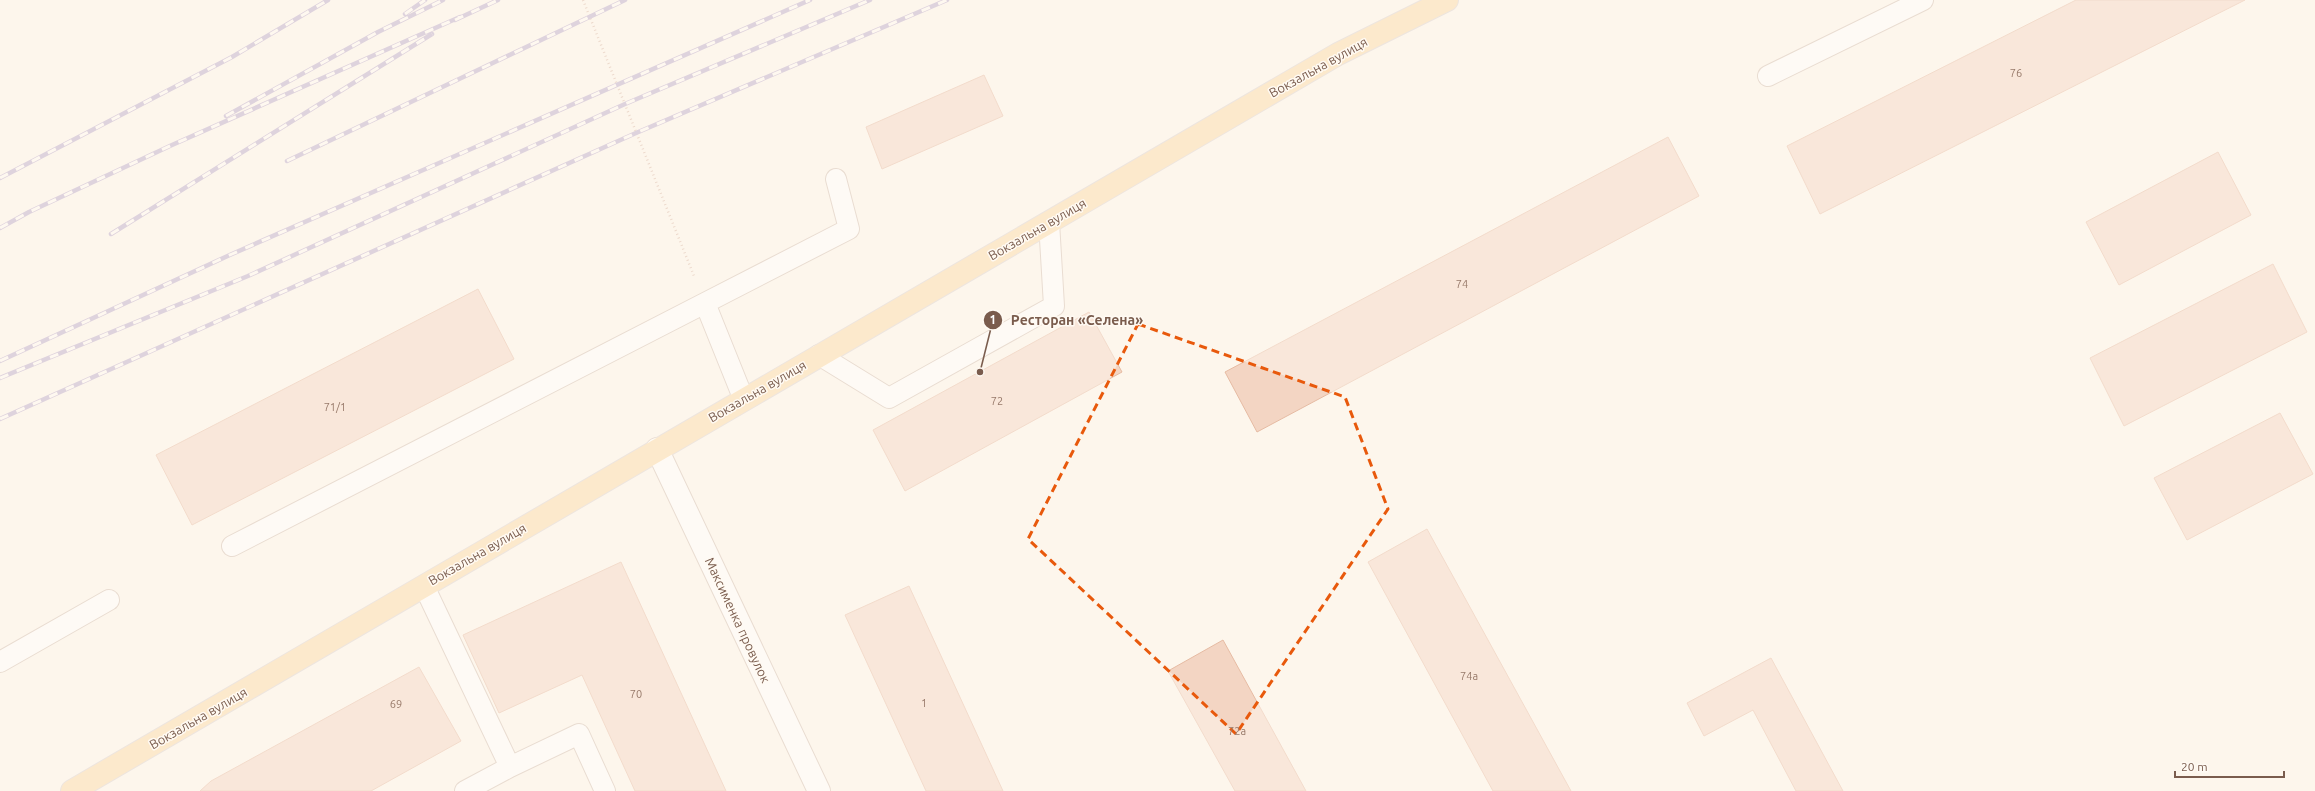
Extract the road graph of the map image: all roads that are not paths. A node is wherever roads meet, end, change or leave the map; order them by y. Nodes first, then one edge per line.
1 (1446, 0) edge
2 (1923, 0) edge
3 (1768, 76) dead end
4 (836, 179) dead end
5 (1049, 222) junction
6 (705, 303) junction
7 (819, 355) junction
8 (744, 400) junction
9 (657, 449) junction
10 (232, 546) dead end
11 (424, 586) junction
12 (109, 600) dead end
13 (0, 662) edge
14 (510, 767) junction
15 (72, 791) edge
16 (465, 791) edge
17 (605, 791) edge
18 (819, 791) edge

1 - 5 main road, Вокзальна вулиця
2 - 3 lane
4 - 6 lane
5 - 7 main road, Вокзальна вулиця
5 - 7 lane
6 - 8 lane
6 - 10 lane
7 - 8 main road, Вокзальна вулиця
8 - 9 main road, Вокзальна вулиця
9 - 11 main road, Вокзальна вулиця
9 - 18 street, Максименка провулок
11 - 14 lane
11 - 15 main road, Вокзальна вулиця
12 - 13 lane
14 - 16 lane
14 - 17 lane

